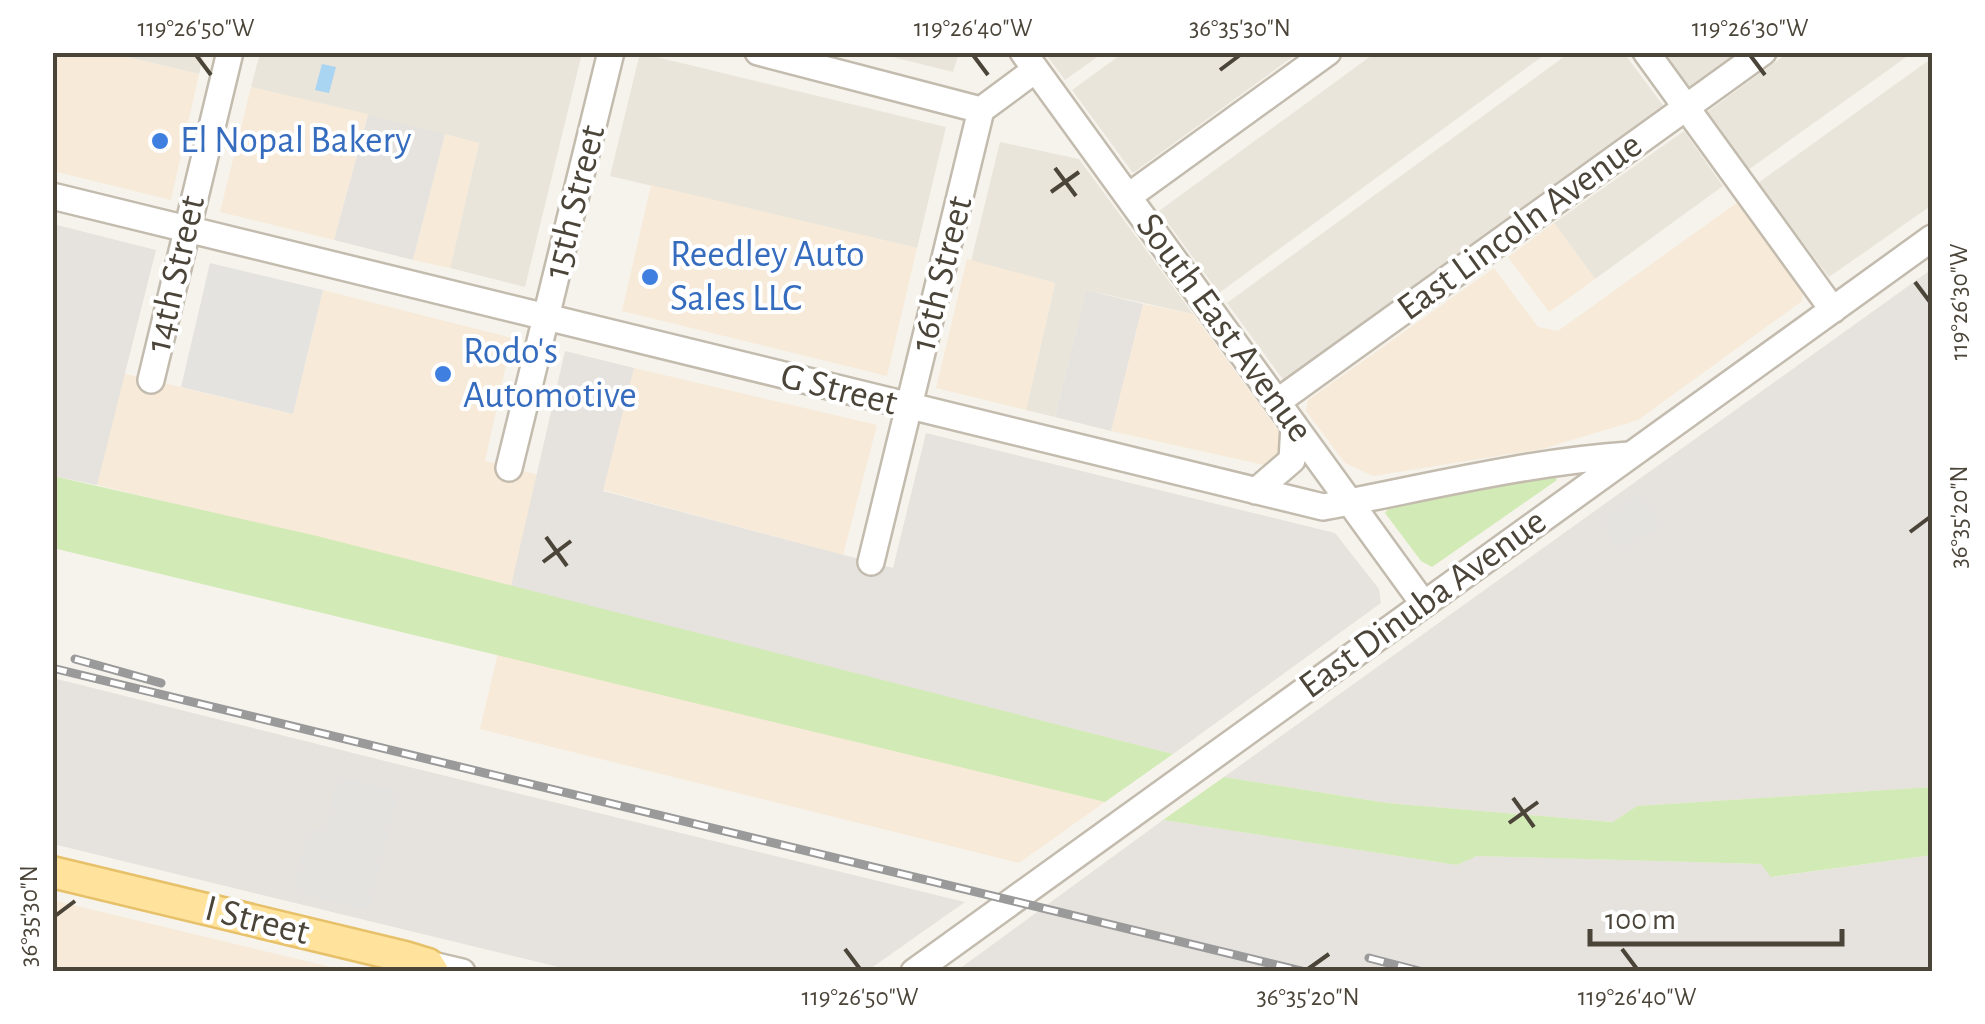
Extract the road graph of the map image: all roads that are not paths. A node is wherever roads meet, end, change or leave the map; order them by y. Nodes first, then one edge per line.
1 (230, 52) edge
2 (611, 52) edge
3 (758, 52) edge
4 (1328, 52) edge
5 (1646, 52) edge
6 (1763, 52) edge
7 (1029, 61) edge
8 (1686, 108) junction
9 (981, 110) junction
10 (52, 196) edge
11 (1129, 196) junction
12 (187, 229) junction
13 (1932, 239) edge
14 (1832, 310) junction
15 (547, 318) junction
16 (151, 380) dead end
17 (1277, 402) junction
18 (909, 407) junction
19 (1294, 426) junction
20 (1629, 455) junction
21 (509, 468) dead end
22 (1256, 491) junction
23 (1349, 502) junction
24 (871, 562) dead end
25 (1424, 603) junction
26 (52, 872) edge
27 (389, 963) edge
28 (430, 968) edge
29 (462, 972) edge
30 (914, 972) edge

1 - 12 street, 14th Street
2 - 15 street, 15th Street
3 - 9 street
4 - 11 street
5 - 8 street
6 - 8 street, East Lincoln Avenue
7 - 9 street
7 - 11 street, South East Avenue
8 - 14 street
8 - 17 street, East Lincoln Avenue
9 - 18 street, 16th Street
10 - 12 street, G Street
11 - 17 street, South East Avenue
12 - 15 street, G Street
12 - 16 street, 14th Street
13 - 14 street, East Dinuba Avenue
14 - 20 street, East Dinuba Avenue
15 - 18 street, G Street
15 - 21 street, 15th Street
17 - 19 street, South East Avenue
18 - 22 street, G Street
18 - 24 street, 16th Street
19 - 22 street
19 - 23 street, South East Avenue
20 - 23 street, G Street
20 - 25 street, East Dinuba Avenue
22 - 23 street, G Street
23 - 25 street, South East Avenue
25 - 30 street, East Dinuba Avenue
26 - 27 main road, I Street
27 - 28 main road, I Street
28 - 29 street, I Street

